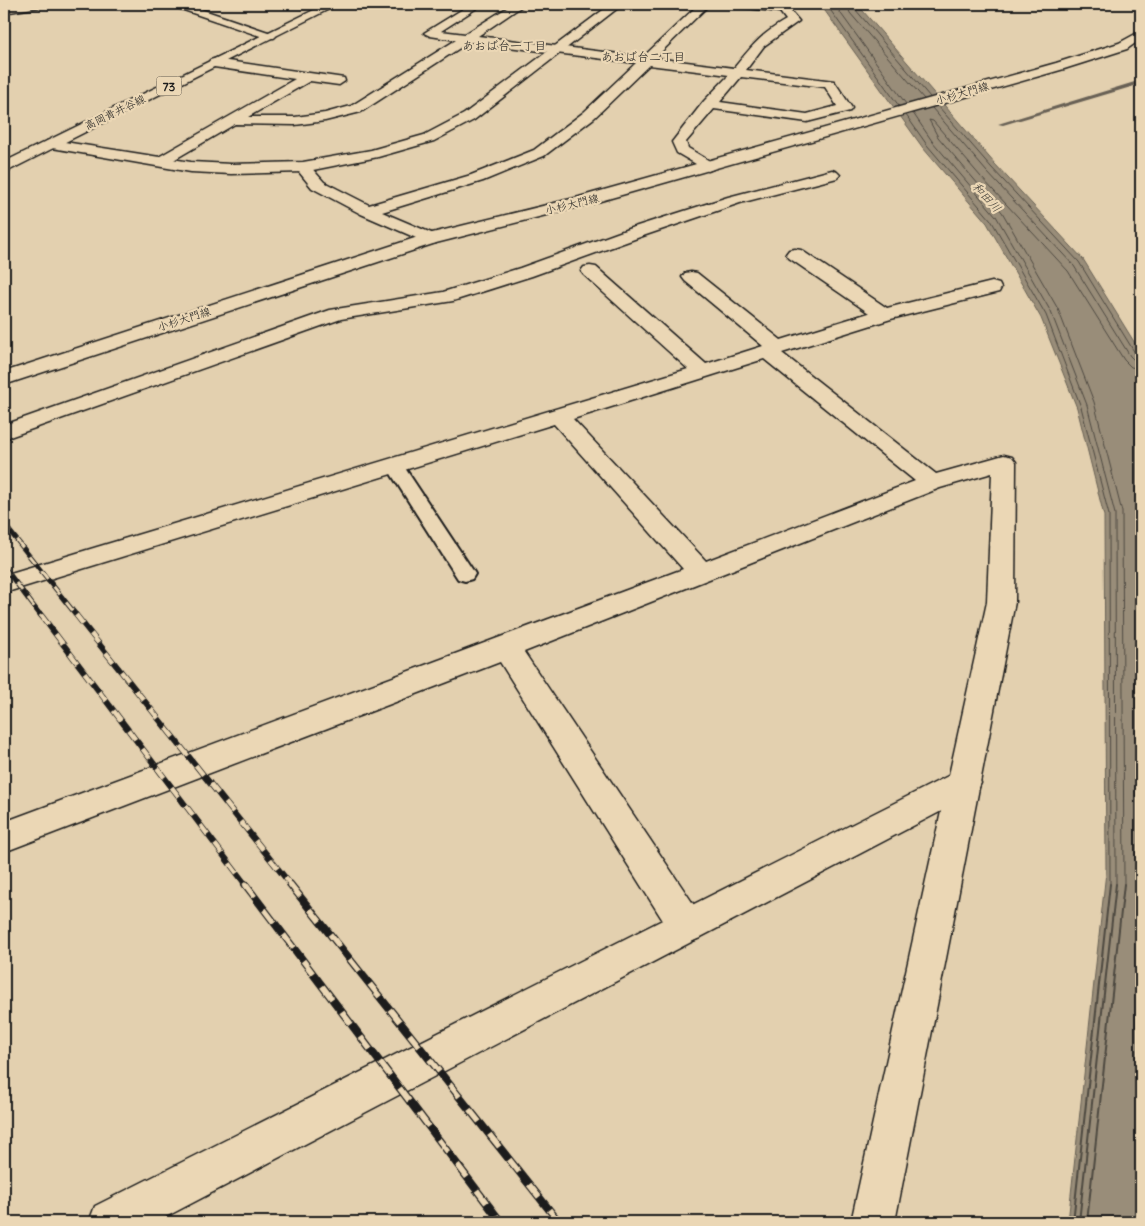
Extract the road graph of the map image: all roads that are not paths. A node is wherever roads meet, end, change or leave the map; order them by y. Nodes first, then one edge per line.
1 (39, 4) edge
2 (176, 4) edge
3 (334, 4) edge
4 (478, 4) edge
5 (520, 4) edge
6 (618, 4) edge
7 (705, 4) edge
8 (739, 4) edge
9 (4, 10) edge
10 (1141, 34) edge
11 (270, 36) junction
12 (467, 38) junction
13 (557, 50) junction
14 (644, 60) junction
15 (214, 63) junction
16 (738, 72) junction
17 (308, 76) junction
18 (339, 81) dead end
19 (709, 104) junction
20 (233, 120) junction
21 (52, 144) junction
22 (160, 162) junction
23 (708, 166) junction
24 (303, 167) junction
25 (4, 168) edge
26 (832, 175) dead end
27 (367, 211) junction
28 (430, 239) junction
29 (796, 254) dead end
30 (590, 271) dead end
31 (691, 277) dead end
32 (992, 288) dead end
33 (884, 315) junction
34 (773, 350) junction
35 (703, 372) junction
36 (4, 379) edge
37 (558, 416) junction
38 (4, 432) edge
39 (395, 466) junction
40 (932, 483) junction
41 (701, 572) junction
42 (465, 574) dead end
43 (4, 584) edge
44 (506, 648) junction
45 (965, 783) junction
46 (4, 837) edge
47 (687, 926) junction
48 (118, 1221) edge
49 (873, 1222) edge

1 - 9 street
2 - 11 street
3 - 11 street, 高岡青井谷線 / 73
4 - 12 street
5 - 12 street
6 - 13 street
7 - 14 street
8 - 16 street
10 - 23 street, 小杉大門線
11 - 15 street, 高岡青井谷線 / 73
12 - 13 street
12 - 20 street
13 - 14 street
13 - 24 street
14 - 16 street
14 - 27 street
15 - 17 street
15 - 21 street, 高岡青井谷線 / 73
16 - 19 street
16 - 19 street
17 - 18 street
17 - 20 street
19 - 23 street
20 - 22 street
21 - 22 street
21 - 25 street, 高岡青井谷線 / 73
22 - 24 street
23 - 28 street, 小杉大門線
24 - 27 street
26 - 38 street
27 - 28 street
28 - 36 street, 小杉大門線
29 - 33 street
30 - 35 street
31 - 34 street
32 - 33 street
33 - 34 street
34 - 35 street
34 - 40 street
35 - 37 street
37 - 39 street
37 - 41 street
39 - 42 lane
39 - 43 street
40 - 41 street
40 - 45 street
41 - 44 street
44 - 46 street
44 - 47 street
45 - 47 street
45 - 49 street
47 - 48 street

